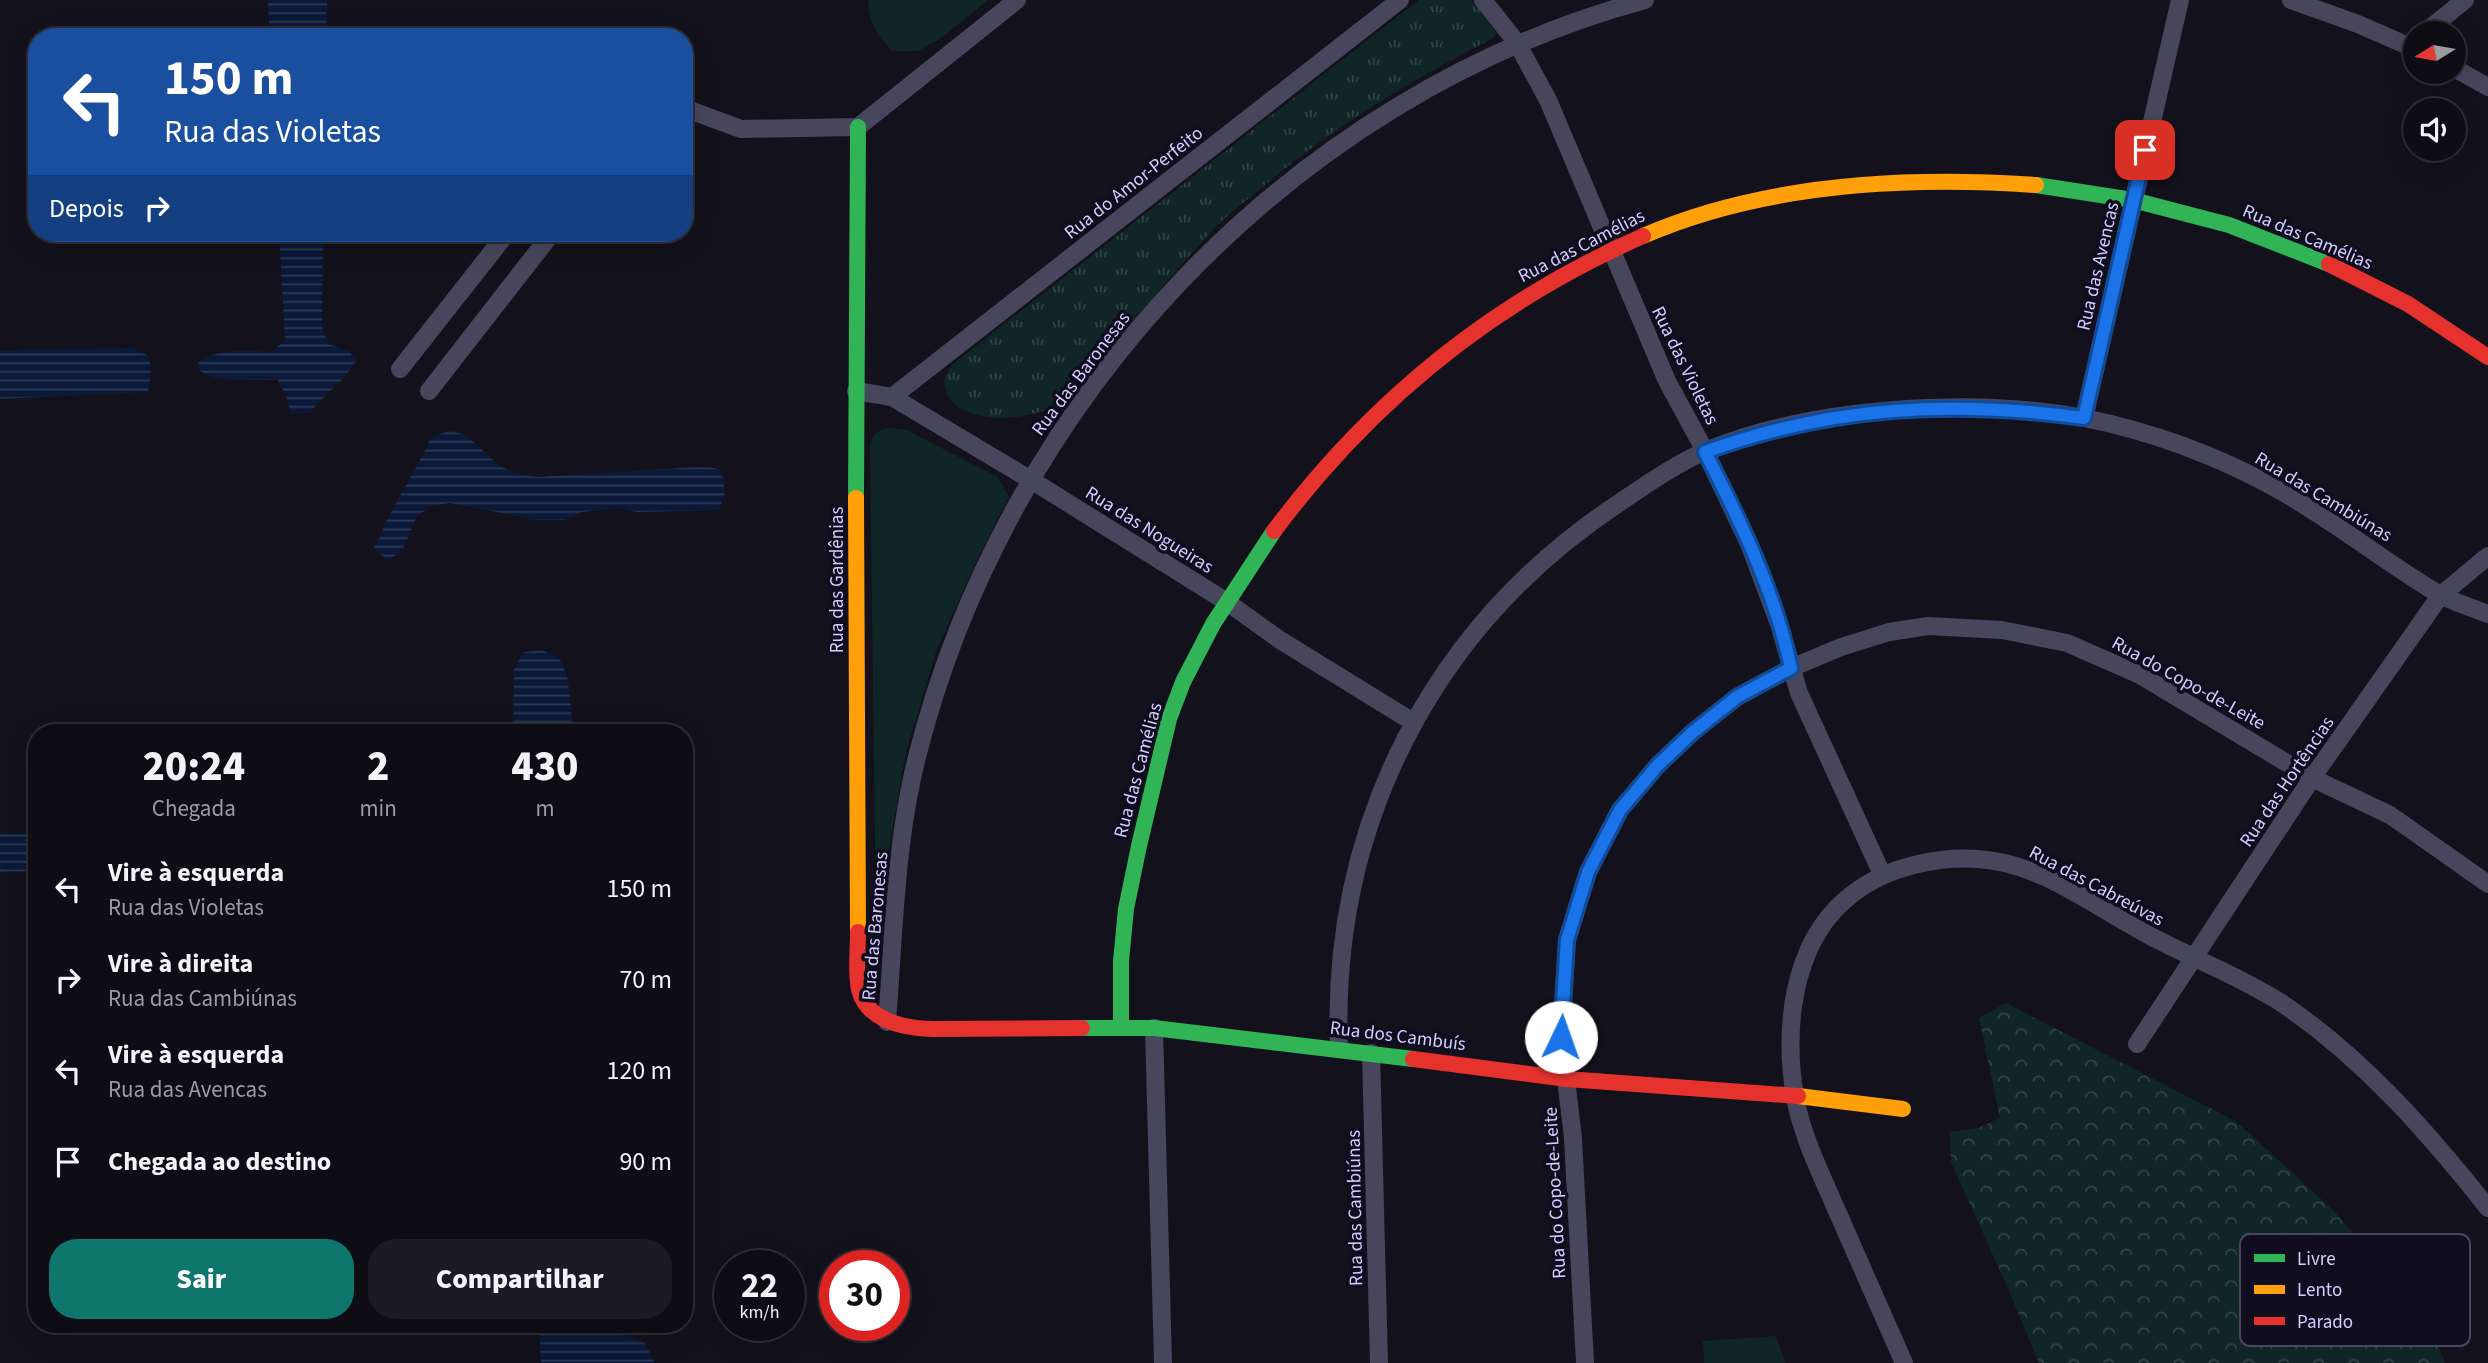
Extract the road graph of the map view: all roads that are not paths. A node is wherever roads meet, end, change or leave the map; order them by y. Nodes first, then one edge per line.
1 (1017, 0) edge
2 (1400, 0) edge
3 (1483, 0) edge
4 (1645, 0) edge
5 (2180, 0) edge
6 (2291, 0) edge
7 (2465, 0) edge
8 (2439, 21) edge
9 (2403, 41) edge
10 (1517, 43) junction
11 (2466, 75) edge
12 (2488, 87) edge
13 (693, 111) edge
14 (858, 127) junction
15 (2133, 200) junction
16 (500, 242) edge
17 (545, 242) edge
18 (1611, 249) junction
19 (2488, 358) edge
20 (400, 369) dead end
21 (429, 391) dead end
22 (856, 391) junction
23 (892, 397) junction
24 (2084, 418) junction
25 (1705, 452) junction
26 (1031, 480) junction
27 (2488, 556) edge
28 (2441, 596) junction
29 (1227, 602) junction
30 (2488, 614) edge
31 (1791, 668) junction
32 (1413, 722) junction
33 (2312, 778) junction
34 (1882, 874) junction
35 (2488, 884) edge
36 (2193, 956) junction
37 (887, 1022) junction
38 (1121, 1028) junction
39 (1154, 1028) junction
40 (2137, 1044) dead end
41 (1339, 1049) junction
42 (1371, 1053) junction
43 (1567, 1079) junction
44 (1795, 1096) junction
45 (1903, 1109) dead end
46 (2488, 1208) edge
47 (1163, 1363) edge
48 (1378, 1363) edge
49 (1585, 1363) edge
50 (1904, 1363) edge

1 - 14 street
2 - 23 street, Rua do Amor-Perfeito
3 - 10 street, Rua das Violetas
4 - 10 street, Rua das Baronesas
5 - 15 street, Rua das Avencas
6 - 9 street
7 - 8 street
10 - 18 street, Rua das Violetas
10 - 26 street, Rua das Baronesas
11 - 12 street
13 - 14 street
14 - 22 street, Rua das Gardênias
15 - 18 street, Rua das Camélias
15 - 19 street, Rua das Camélias
15 - 24 street, Rua das Avencas
16 - 20 street
17 - 21 street
18 - 25 street, Rua das Violetas
18 - 29 street, Rua das Camélias
22 - 23 street, Rua das Nogueiras
22 - 37 street, Rua das Gardênias
23 - 26 street, Rua das Nogueiras
24 - 25 street, Rua das Cambiúnas
24 - 28 street, Rua das Cambiúnas
25 - 31 street, Rua das Violetas
25 - 32 street, Rua das Cambiúnas
26 - 29 street, Rua das Nogueiras
26 - 37 street, Rua das Baronesas
27 - 28 street, Rua das Hortências
28 - 30 street, Rua das Cambiúnas
28 - 33 street, Rua das Hortências
29 - 32 street, Rua das Nogueiras
29 - 38 street, Rua das Camélias
31 - 33 street, Rua do Copo-de-Leite
31 - 34 street, Rua das Violetas
31 - 43 street, Rua do Copo-de-Leite
32 - 41 street, Rua das Cambiúnas
33 - 35 street, Rua do Copo-de-Leite
33 - 36 street, Rua das Hortências
34 - 36 street, Rua das Cabreúvas
34 - 44 street, Rua das Cabreúvas
36 - 40 street, Rua das Hortências
36 - 46 street, Rua das Cabreúvas
37 - 38 street, Rua dos Cambuís
38 - 39 street, Rua dos Cambuís
39 - 41 street, Rua dos Cambuís
39 - 47 street
41 - 42 street, Rua dos Cambuís
42 - 43 street, Rua dos Cambuís
42 - 48 street, Rua das Cambiúnas
43 - 44 street, Rua dos Cambuís
43 - 49 street, Rua do Copo-de-Leite
44 - 45 street, Rua dos Cambuís
44 - 50 street, Rua das Cabreúvas

